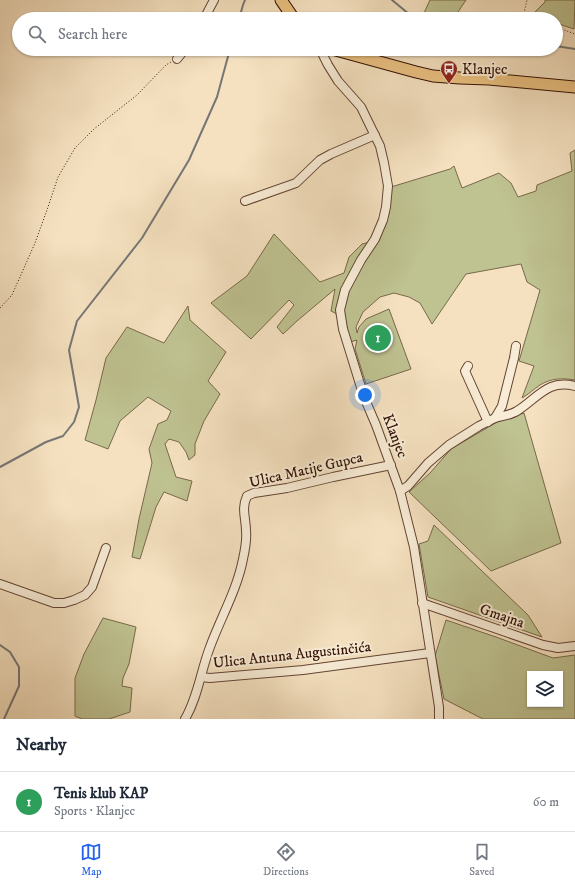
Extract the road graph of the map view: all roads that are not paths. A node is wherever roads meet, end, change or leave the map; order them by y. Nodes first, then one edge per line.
1 (214, 0) edge
2 (281, 0) edge
3 (208, 12) edge
4 (289, 12) edge
5 (179, 56) edge
6 (324, 56) edge
7 (358, 56) edge
8 (177, 59) road end
9 (575, 87) edge
10 (375, 135) junction
11 (246, 201) dead end
12 (516, 346) dead end
13 (468, 366) dead end
14 (575, 386) edge
15 (491, 420) junction
16 (391, 465) junction
17 (400, 491) junction
18 (106, 548) dead end
19 (0, 584) edge
20 (422, 603) junction
21 (575, 646) edge
22 (430, 653) junction
23 (201, 677) junction
24 (185, 719) edge
25 (439, 719) edge

1 - 3 street
2 - 4 main road
5 - 8 street
6 - 10 street, Klanjec
7 - 9 main road
10 - 11 street
10 - 16 street, Klanjec
12 - 15 street
13 - 15 street
14 - 15 street
15 - 17 street
16 - 17 street, Klanjec
16 - 23 street, Ulica Matije Gupca
17 - 20 street, Klanjec
18 - 19 street
20 - 21 street, Gmajna
20 - 22 street, Klanjec
22 - 23 street, Ulica Antuna Augustinčića
22 - 25 street, Klanjec
23 - 24 street, Ulica Antuna Augustinčića

